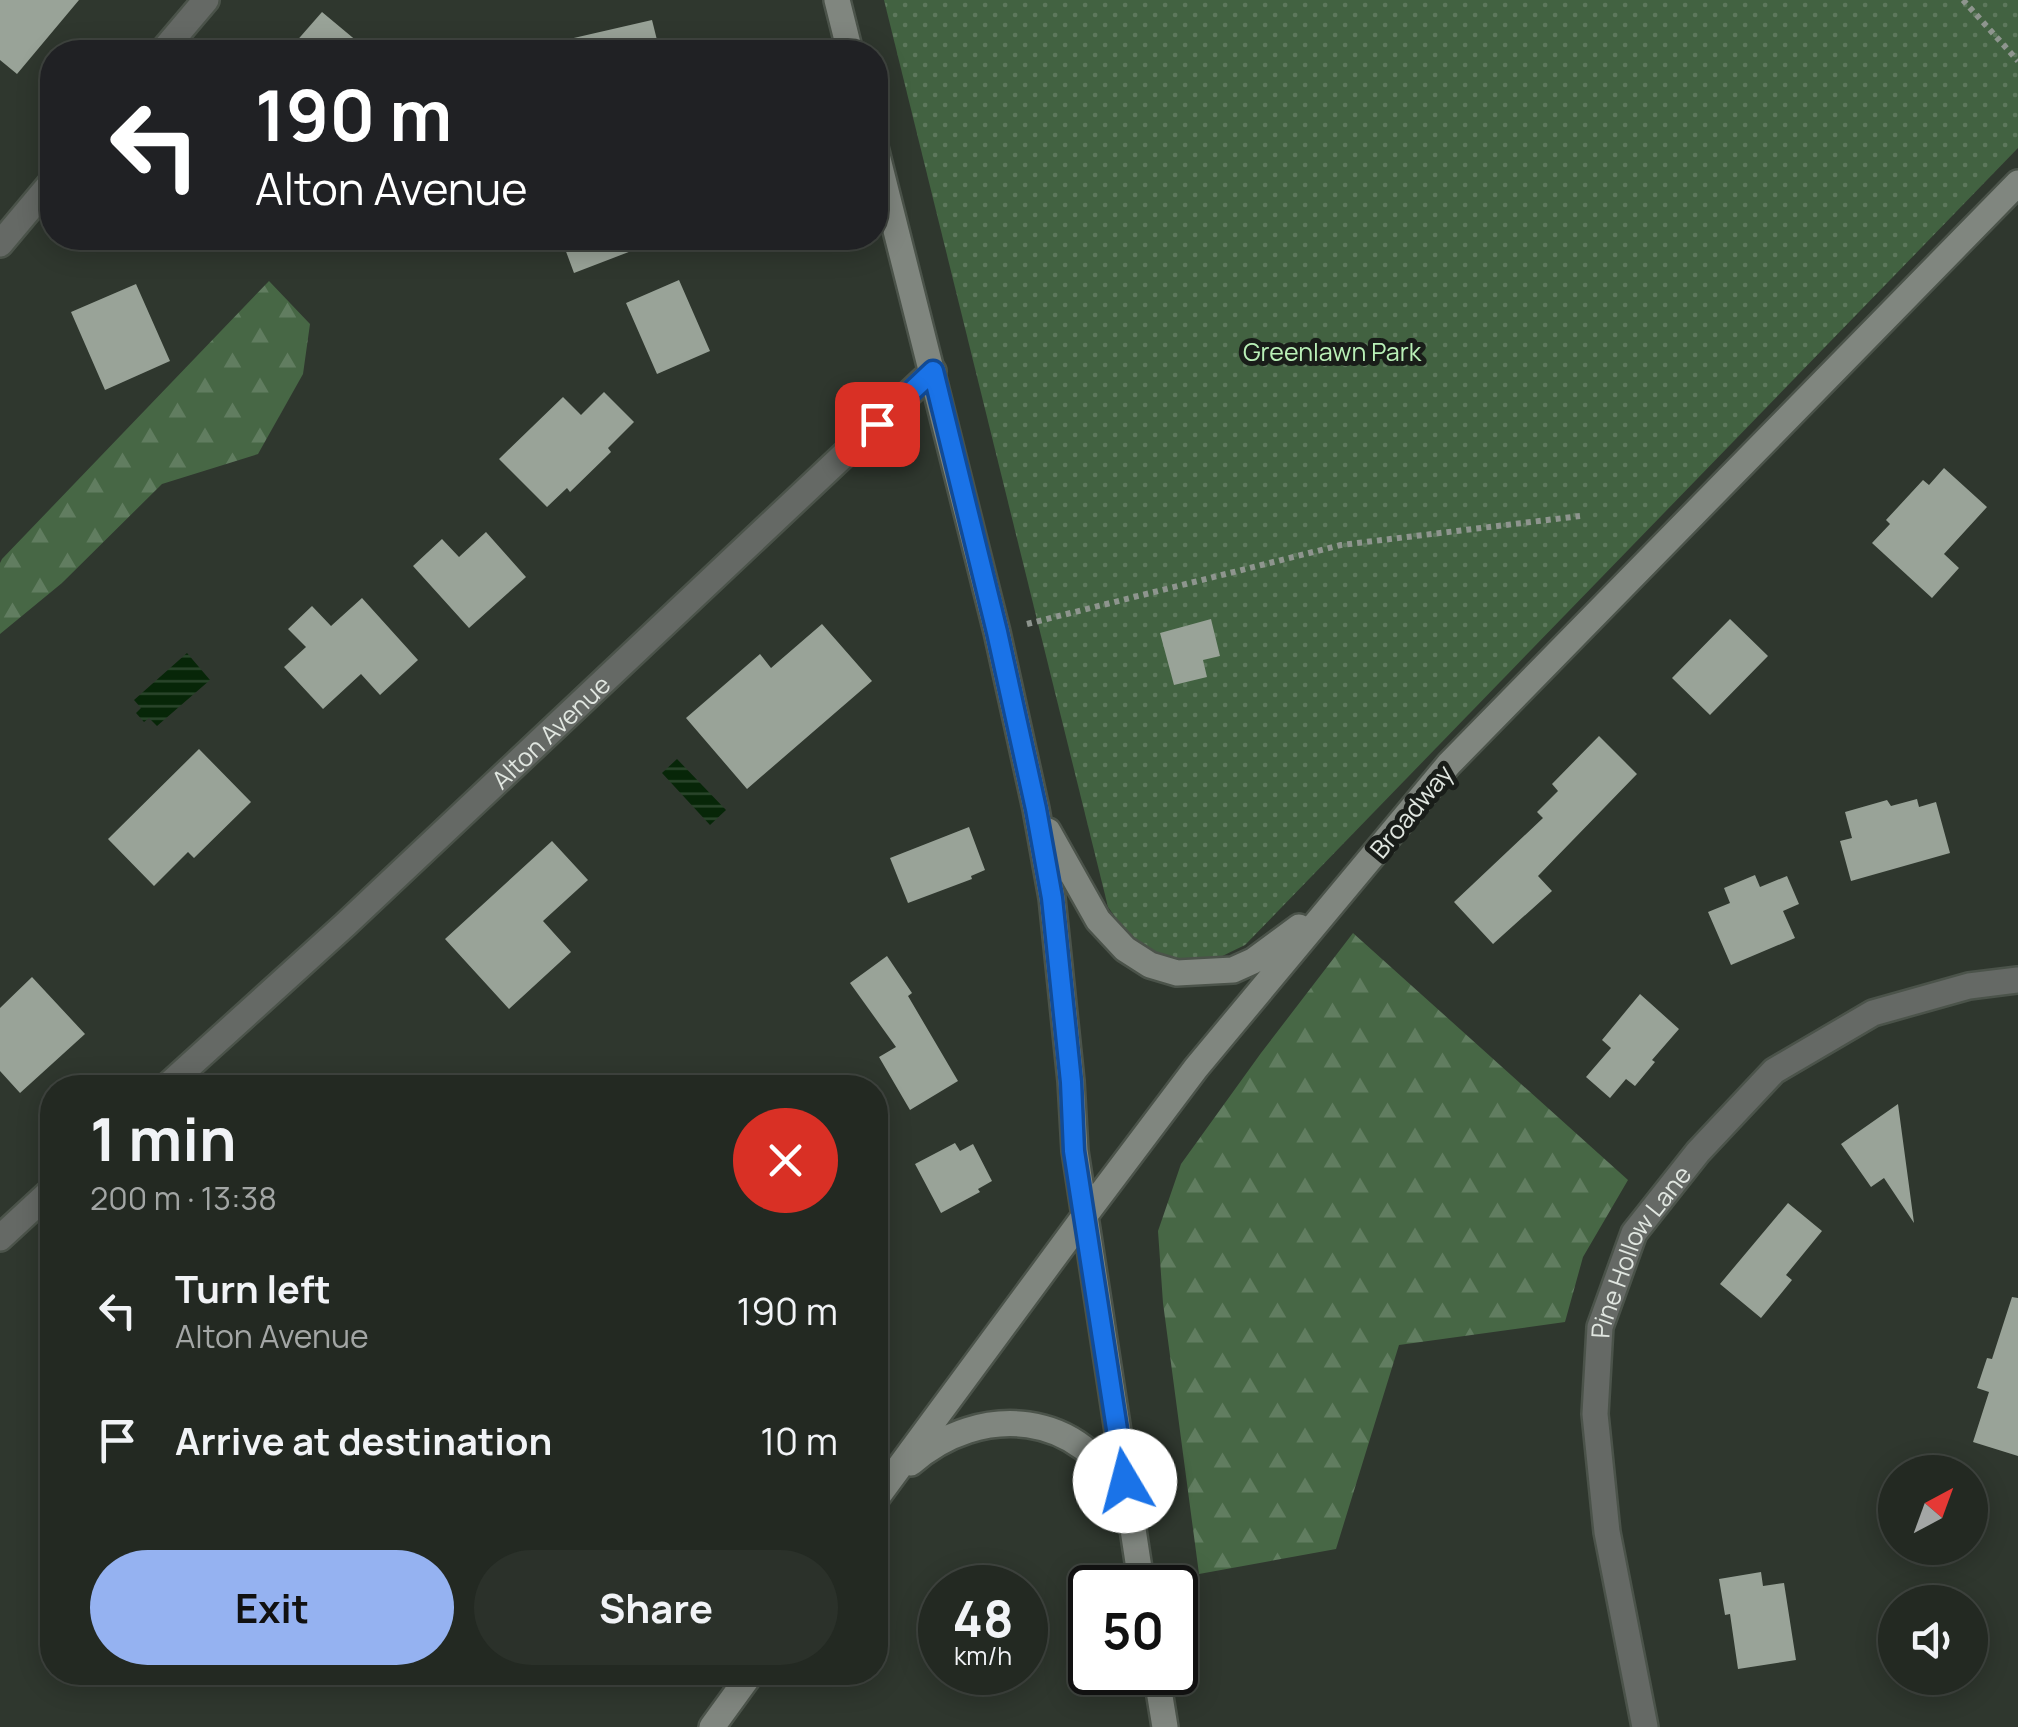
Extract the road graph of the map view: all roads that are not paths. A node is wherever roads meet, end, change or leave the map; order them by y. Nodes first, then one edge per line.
1 (206, 0) edge
2 (837, 0) edge
3 (172, 40) edge
4 (847, 40) edge
5 (2018, 183) edge
6 (40, 196) edge
7 (888, 197) edge
8 (0, 244) edge
9 (933, 371) junction
10 (1036, 809) junction
11 (1348, 884) junction
12 (2018, 980) edge
13 (179, 1075) edge
14 (40, 1200) edge
15 (1086, 1214) junction
16 (3, 1229) edge
17 (888, 1483) edge
18 (888, 1486) edge
19 (1131, 1519) junction
20 (1138, 1565) edge
21 (743, 1685) edge
22 (1160, 1695) edge
23 (712, 1727) edge
24 (1165, 1727) edge
25 (1646, 1727) edge

1 - 3 street
2 - 4 main road
5 - 11 main road, Broadway
6 - 8 street
7 - 9 main road
9 - 10 main road
9 - 13 street, Alton Avenue
10 - 11 main road
10 - 15 main road
11 - 15 main road, Broadway
12 - 25 street, Pine Hollow Lane
14 - 16 street
15 - 17 main road, Broadway
15 - 19 main road
18 - 19 main road
19 - 20 main road
21 - 23 main road
22 - 24 main road

